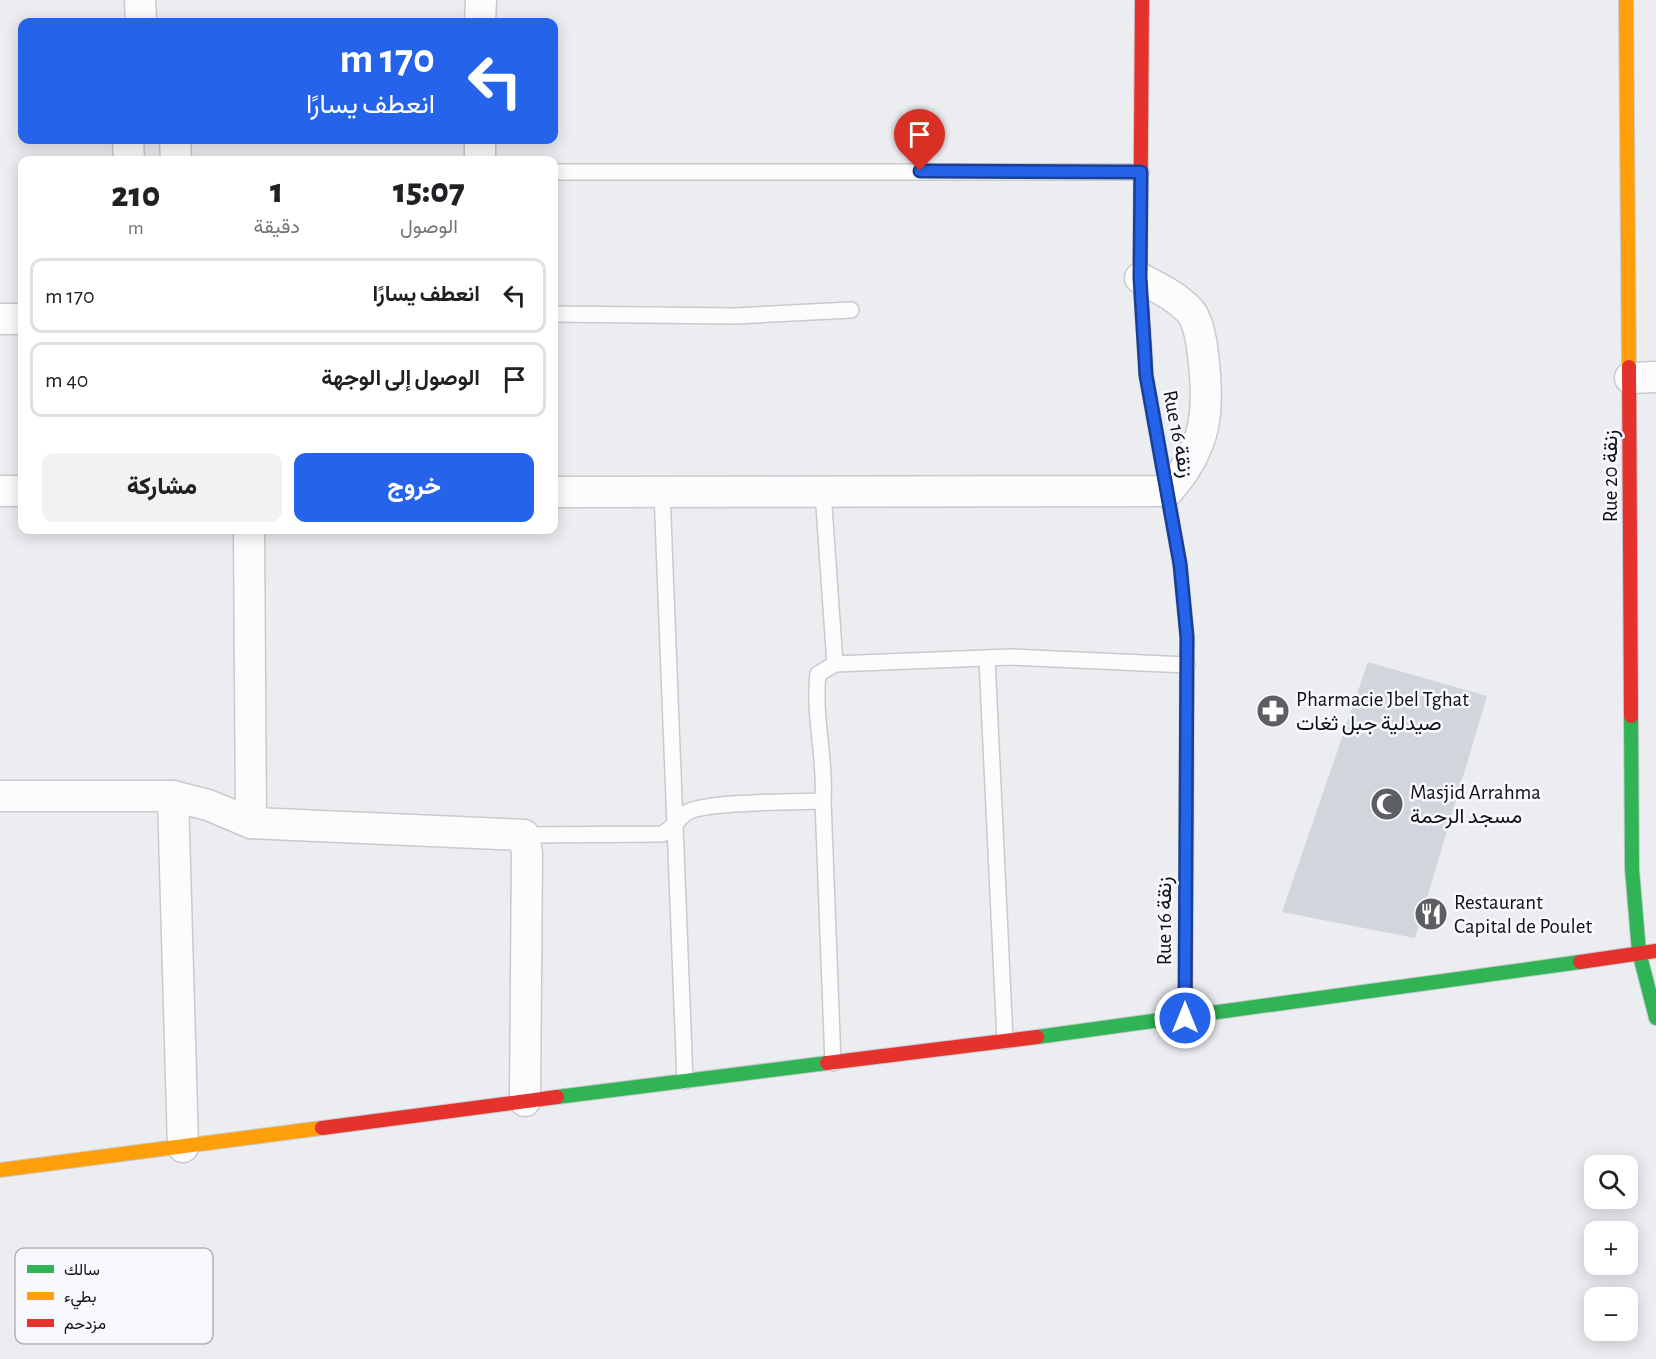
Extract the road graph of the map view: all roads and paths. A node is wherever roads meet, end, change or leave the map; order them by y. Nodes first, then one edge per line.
1 (140, 0) edge
2 (481, 0) edge
3 (1142, 0) edge
4 (1626, 0) edge
5 (141, 18) edge
6 (480, 18) edge
7 (558, 172) edge
8 (1141, 172) junction
9 (1140, 278) junction
10 (851, 310) dead end
11 (558, 314) edge
12 (0, 319) edge
13 (18, 319) edge
14 (1643, 378) edge
15 (0, 491) edge
16 (18, 491) edge
17 (1168, 491) junction
18 (558, 492) edge
19 (662, 492) junction
20 (823, 492) junction
21 (249, 534) edge
22 (987, 658) junction
23 (835, 664) junction
24 (1187, 665) junction
25 (0, 796) edge
26 (173, 796) junction
27 (822, 801) junction
28 (251, 823) junction
29 (676, 826) junction
30 (524, 835) junction
31 (1656, 951) edge
32 (1639, 952) junction
33 (1185, 1018) junction
34 (1656, 1018) edge
35 (1005, 1041) junction
36 (833, 1063) junction
37 (685, 1081) junction
38 (525, 1101) junction
39 (183, 1147) junction
40 (0, 1170) edge

1 - 5 street
2 - 6 street
3 - 8 street, Rue 16 زنقة
4 - 14 street, Rue 20 زنقة
7 - 8 lane
8 - 9 street, Rue 16 زنقة
9 - 17 street, Rue 16 زنقة
9 - 17 street
10 - 11 lane
12 - 13 street
14 - 32 street, Rue 20 زنقة
15 - 16 street
17 - 20 street
17 - 24 street, Rue 16 زنقة
18 - 19 street
19 - 20 street
19 - 29 lane
20 - 23 lane
21 - 28 street
22 - 23 lane
22 - 24 lane
22 - 35 lane
23 - 27 lane
24 - 33 street, Rue 16 زنقة
25 - 26 street
26 - 28 street
26 - 39 street
27 - 29 lane
27 - 36 lane
28 - 30 street
29 - 30 lane
29 - 37 lane
30 - 38 street
31 - 32 street
32 - 33 street
32 - 34 street, Rue 20 زنقة
33 - 35 street
35 - 36 street
36 - 37 street
37 - 38 street
38 - 39 street
39 - 40 street

